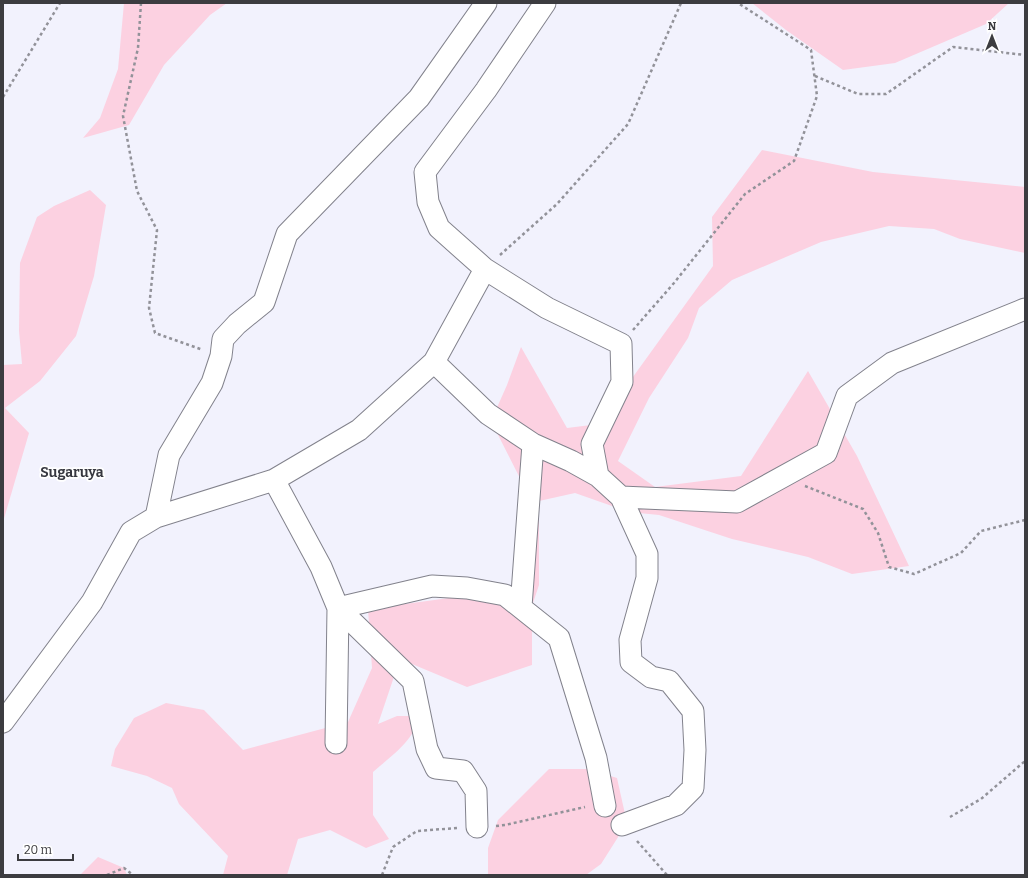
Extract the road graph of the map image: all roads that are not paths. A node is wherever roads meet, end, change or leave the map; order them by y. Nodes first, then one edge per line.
1 (486, 3) edge
2 (545, 3) edge
3 (485, 269) junction
4 (1025, 309) edge
5 (434, 362) junction
6 (533, 444) junction
7 (598, 476) junction
8 (274, 480) junction
9 (620, 497) junction
10 (156, 517) junction
11 (520, 607) junction
12 (338, 608) junction
13 (3, 722) edge
14 (336, 743) dead end
15 (605, 806) road end
16 (622, 825) road end
17 (477, 827) road end

1 - 10 street
2 - 3 street
3 - 5 street
3 - 7 street
4 - 9 street
5 - 6 street
5 - 8 street
6 - 7 street
6 - 11 street
7 - 9 street
8 - 10 street
8 - 12 street
9 - 16 street
10 - 13 street
11 - 12 street
11 - 15 street
12 - 14 street
12 - 17 street

